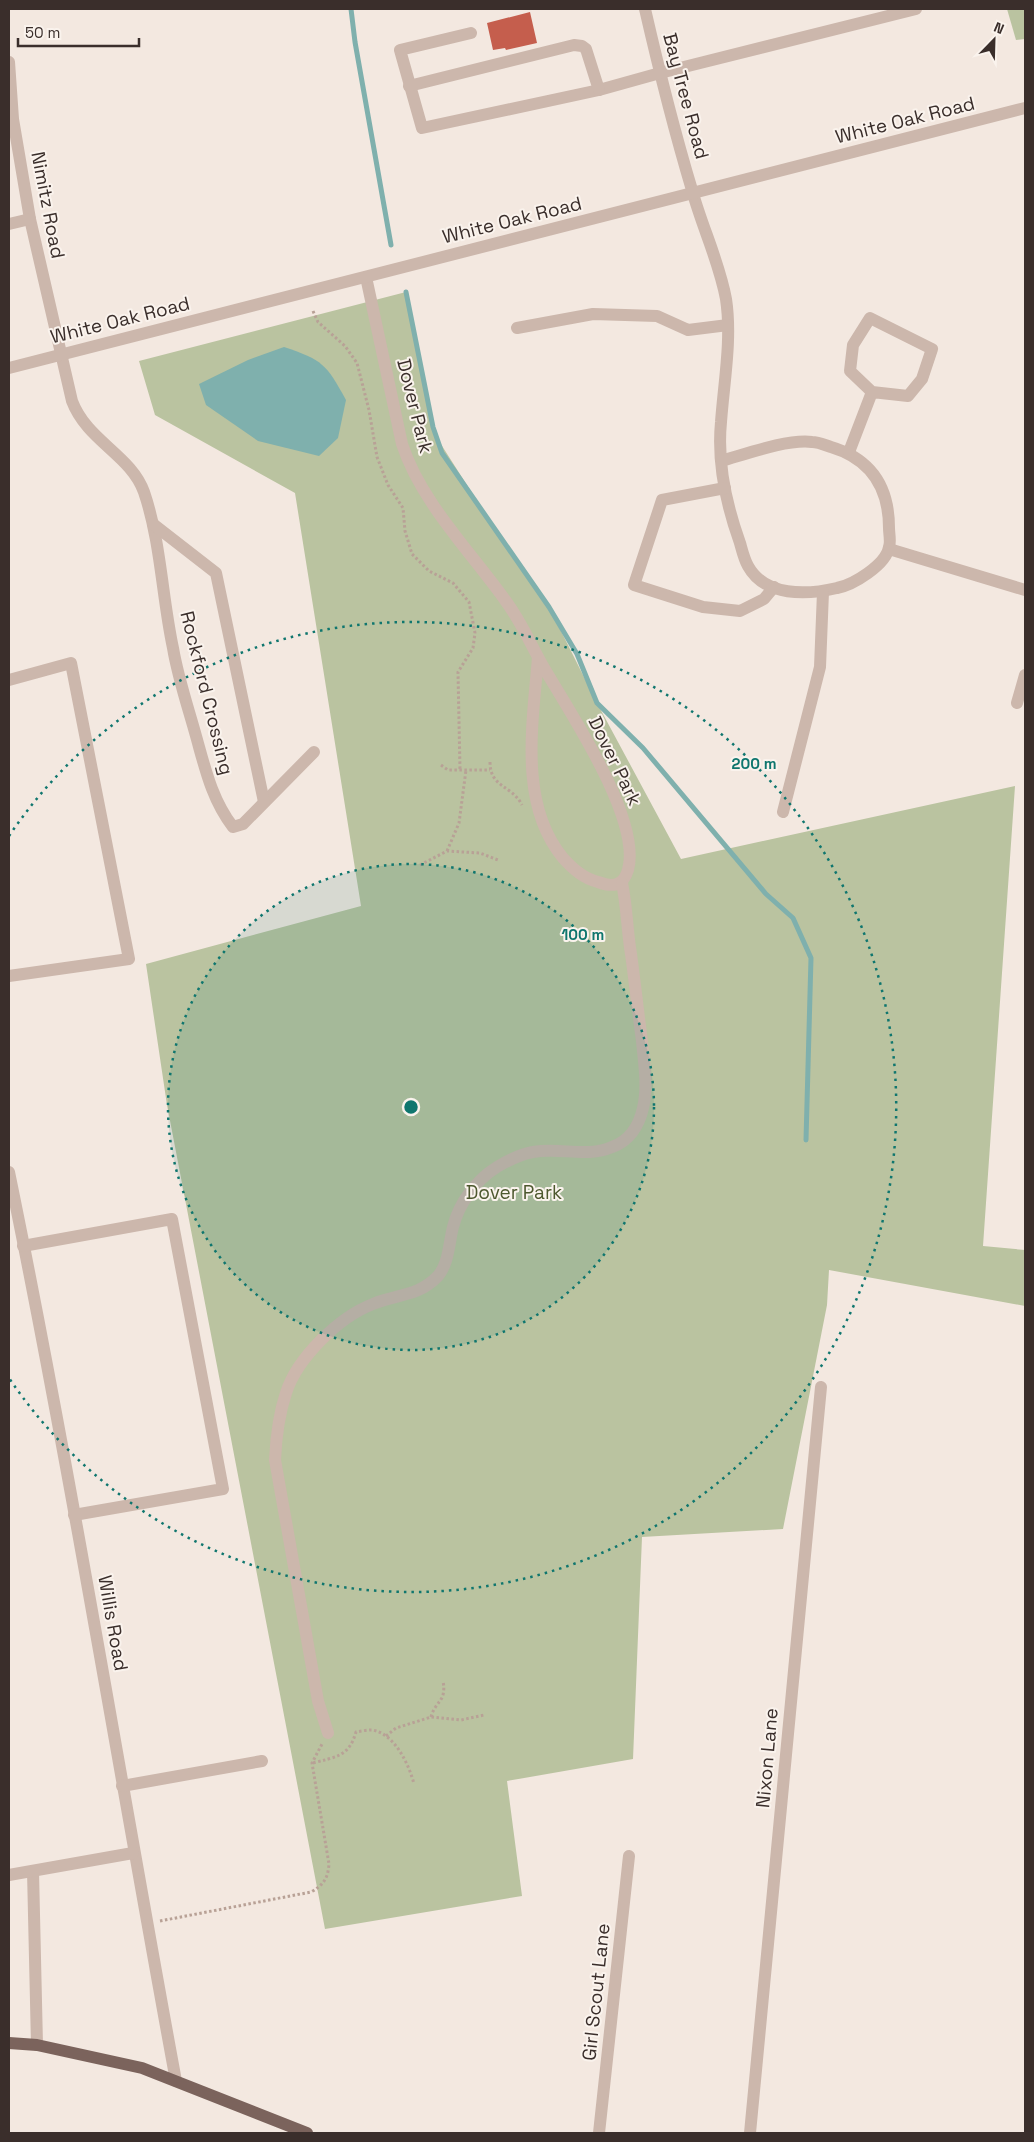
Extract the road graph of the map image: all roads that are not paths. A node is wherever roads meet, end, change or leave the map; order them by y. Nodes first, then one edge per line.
1 (644, 9) edge
2 (916, 9) edge
3 (471, 33) dead end
4 (9, 62) edge
5 (660, 73) junction
6 (409, 86) junction
7 (599, 90) junction
8 (1025, 108) edge
9 (693, 193) junction
10 (30, 219) junction
11 (9, 224) edge
12 (366, 277) junction
13 (728, 324) junction
14 (517, 328) dead end
15 (60, 354) junction
16 (9, 368) edge
17 (872, 392) junction
18 (849, 452) junction
19 (721, 461) junction
20 (725, 488) junction
21 (153, 524) junction
22 (889, 549) junction
23 (774, 587) junction
24 (1025, 590) edge
25 (823, 592) junction
26 (538, 657) junction
27 (1025, 675) edge
28 (9, 680) edge
29 (1016, 703) dead end
30 (314, 752) dead end
31 (264, 802) junction
32 (783, 812) dead end
33 (622, 883) junction
34 (9, 976) edge
35 (9, 1172) edge
36 (14, 1225) edge
37 (24, 1246) junction
38 (821, 1387) dead end
39 (74, 1515) junction
40 (328, 1733) road end
41 (262, 1761) dead end
42 (122, 1786) junction
43 (133, 1853) junction
44 (629, 1856) dead end
45 (33, 1871) junction
46 (9, 1875) edge
47 (9, 2043) edge
48 (37, 2045) junction
49 (176, 2081) junction
50 (307, 2133) edge
51 (600, 2133) edge
52 (750, 2133) edge

1 - 5 street, Bay Tree Road
2 - 5 street
3 - 6 street
4 - 10 street, Nimitz Road
5 - 7 street
5 - 9 street, Bay Tree Road
6 - 7 street
6 - 7 street
8 - 9 street, White Oak Road
9 - 12 street, White Oak Road
9 - 13 street, Bay Tree Road
10 - 11 street
10 - 15 street, Nimitz Road
12 - 15 street, White Oak Road
12 - 26 street, Dover Park
13 - 14 street
13 - 19 street, Bay Tree Road
15 - 16 street, White Oak Road
15 - 21 street, Rockford Crossing
17 - 17 street
17 - 18 street
18 - 19 street
18 - 22 street
19 - 20 street
20 - 23 street
20 - 23 street
21 - 31 street, Rockford Crossing
21 - 31 street, Rockford Crossing
22 - 24 street
22 - 25 street
23 - 25 street
25 - 32 street
26 - 33 street, Dover Park
26 - 33 street, Dover Park
27 - 29 street
28 - 34 street
30 - 31 street, Rockford Crossing
33 - 40 street
35 - 36 street, Willis Road
36 - 37 street, Willis Road
37 - 39 street, Willis Road
37 - 39 street
38 - 52 street, Nixon Lane
39 - 42 street, Willis Road
41 - 42 street
42 - 43 street, Willis Road
43 - 45 street
43 - 49 street, Willis Road
44 - 51 street, Girl Scout Lane
45 - 46 street
45 - 48 street
47 - 48 main road
48 - 49 main road
49 - 50 main road

